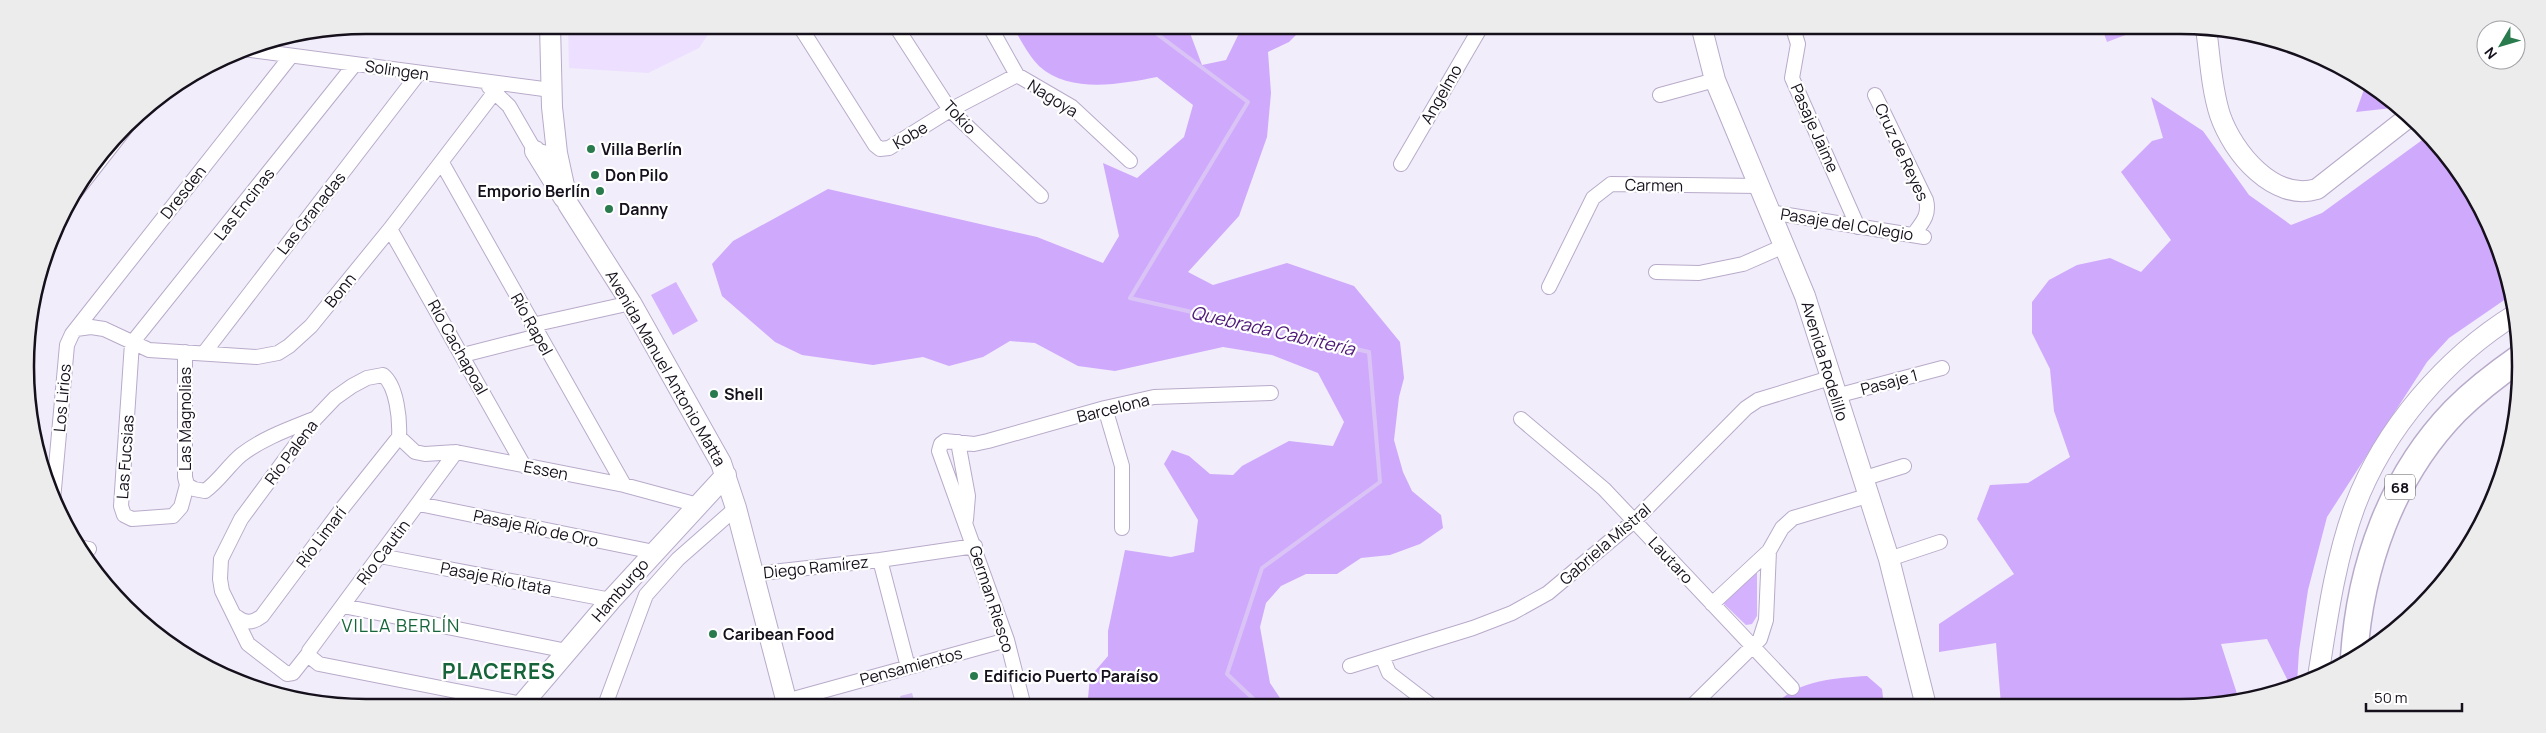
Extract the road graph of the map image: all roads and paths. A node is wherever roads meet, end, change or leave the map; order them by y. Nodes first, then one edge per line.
1 (550, 34) edge
2 (804, 34) edge
3 (901, 34) edge
4 (994, 34) edge
5 (1477, 34) edge
6 (1703, 34) edge
7 (1795, 34) edge
8 (2207, 35) edge
9 (259, 51) edge
10 (291, 56) junction
11 (355, 64) junction
12 (419, 73) junction
13 (1017, 76) junction
14 (1715, 80) junction
15 (497, 88) junction
16 (525, 88) junction
17 (551, 90) junction
18 (1660, 95) dead end
19 (1875, 96) dead end
20 (509, 106) junction
21 (950, 110) junction
22 (2404, 121) edge
23 (535, 152) junction
24 (557, 153) junction
25 (1130, 161) dead end
26 (442, 163) junction
27 (1401, 164) dead end
28 (1759, 186) junction
29 (1041, 196) dead end
30 (568, 204) junction
31 (1770, 212) junction
32 (1858, 227) junction
33 (390, 229) junction
34 (1918, 236) joint
35 (1784, 246) junction
36 (1656, 272) dead end
37 (1549, 287) dead end
38 (631, 303) junction
39 (89, 310) junction
40 (2509, 320) edge
41 (76, 329) junction
42 (535, 330) junction
43 (127, 339) junction
44 (185, 352) junction
45 (204, 353) junction
46 (463, 355) junction
47 (2512, 364) edge
48 (1942, 368) dead end
49 (2512, 382) edge
50 (1833, 387) junction
51 (1271, 392) dead end
52 (1105, 408) junction
53 (315, 419) junction
54 (1522, 419) dead end
55 (399, 436) junction
56 (958, 442) junction
57 (456, 452) junction
58 (524, 466) junction
59 (1904, 466) dead end
60 (726, 475) junction
61 (55, 482) edge
62 (188, 485) junction
63 (624, 485) junction
64 (1864, 487) junction
65 (419, 504) junction
66 (698, 505) junction
67 (736, 508) junction
68 (966, 521) junction
69 (1634, 521) junction
70 (1122, 528) dead end
71 (1940, 542) dead end
72 (975, 546) junction
73 (1769, 551) junction
74 (654, 552) junction
75 (380, 556) junction
76 (1889, 559) junction
77 (880, 560) junction
78 (753, 574) junction
79 (611, 600) junction
80 (1712, 604) junction
81 (343, 606) junction
82 (237, 617) junction
83 (2370, 639) edge
84 (1007, 640) junction
85 (1752, 647) junction
86 (2355, 649) edge
87 (567, 651) junction
88 (309, 653) junction
89 (1382, 656) junction
90 (1350, 666) dead end
91 (908, 667) junction
92 (2320, 668) edge
93 (1792, 688) dead end
94 (487, 699) edge
95 (527, 699) edge
96 (607, 699) edge
97 (786, 699) edge
98 (803, 699) edge
99 (1022, 699) edge
100 (1423, 699) edge
101 (1699, 699) edge
102 (1924, 699) edge

1 - 17 street, Avenida Manuel Antonio Matta
2 - 21 street, Kobe
3 - 21 street, Tokio
4 - 13 street, Nagoya
5 - 27 street, Angelmo
6 - 14 street, Avenida Rodelillo
7 - 32 street, Pasaje Jaime
8 - 22 street
9 - 10 street, Solingen
10 - 11 street, Solingen
10 - 39 street, Dresden
11 - 12 street, Solingen
11 - 43 street, Las Encinas
12 - 15 street, Solingen
12 - 45 street, Las Granadas
13 - 21 street, Kobe
13 - 25 street, Nagoya
14 - 18 street
14 - 28 street, Avenida Rodelillo
15 - 16 street
15 - 20 street
15 - 26 street, Bonn
16 - 17 street
16 - 20 street
17 - 24 street, Avenida Manuel Antonio Matta
19 - 34 street, Cruz de Reyes
20 - 23 street
21 - 29 street, Tokio
23 - 24 street
23 - 30 street
24 - 30 street, Avenida Manuel Antonio Matta
26 - 33 street, Bonn
26 - 42 street, Río Rapel
28 - 31 street, Avenida Rodelillo
28 - 37 street, Carmen
30 - 38 street, Avenida Manuel Antonio Matta
31 - 32 street, Pasaje del Colegio
31 - 35 street, Avenida Rodelillo
32 - 34 street, Pasaje del Colegio
33 - 45 street, Bonn
33 - 46 street, Río Cachapoal
35 - 36 street
35 - 50 street, Avenida Rodelillo
38 - 42 street
38 - 60 street, Avenida Manuel Antonio Matta
39 - 41 street, Dresden
39 - 43 street, Bonn
40 - 92 street
41 - 43 street, Bonn
41 - 61 street, Los Lirios
42 - 46 street
42 - 63 street, Río Rapel
43 - 44 street, Bonn
43 - 62 street, Las Fucsias
44 - 45 street, Bonn
44 - 62 street, Las Magnolias
46 - 58 street, Río Cachapoal
47 - 86 highway, 68
48 - 50 street, Pasaje 1
49 - 83 highway, 68
50 - 64 street, Avenida Rodelillo
50 - 69 street, Gabriela Mistral
51 - 52 street, Barcelona
52 - 56 street, Barcelona
52 - 70 street
53 - 55 street, Río Palena
53 - 62 street
53 - 82 street, Río Palena
54 - 69 street, Lautaro
55 - 57 street, Essen
55 - 82 street, Río Limarí
56 - 68 street, German Riesco
56 - 68 street, German Riesco
57 - 58 street, Essen
57 - 65 street, Río Cautin
58 - 63 street, Essen
59 - 64 street
60 - 66 street, Hamburgo
60 - 67 street, Avenida Manuel Antonio Matta
63 - 66 street, Essen
64 - 73 street
64 - 76 street, Avenida Rodelillo
65 - 74 street, Pasaje Río de Oro
65 - 75 street, Río Cautin
66 - 74 street, Hamburgo
67 - 78 street, Avenida Manuel Antonio Matta
67 - 96 street
68 - 72 street, German Riesco
69 - 80 street, Lautaro
69 - 89 street, Gabriela Mistral
71 - 76 street
72 - 77 street, Diego Ramírez
72 - 84 street, German Riesco
73 - 80 street
73 - 85 street
74 - 79 street, Hamburgo
75 - 79 street, Pasaje Río Itata
75 - 81 street, Río Cautin
76 - 102 street, Avenida Rodelillo
77 - 78 street, Diego Ramírez
77 - 91 street, Diego Ramírez
78 - 97 street, Avenida Manuel Antonio Matta
79 - 87 street, Hamburgo
80 - 85 street, Lautaro
81 - 87 street
81 - 88 street, Río Cautin
82 - 88 street, Río Palena
84 - 91 street, Pensamientos
84 - 99 street, German Riesco
85 - 93 street, Lautaro
85 - 101 street
87 - 95 street, Hamburgo
88 - 94 street
89 - 90 street, Gabriela Mistral
89 - 100 street
91 - 98 street, Pensamientos

